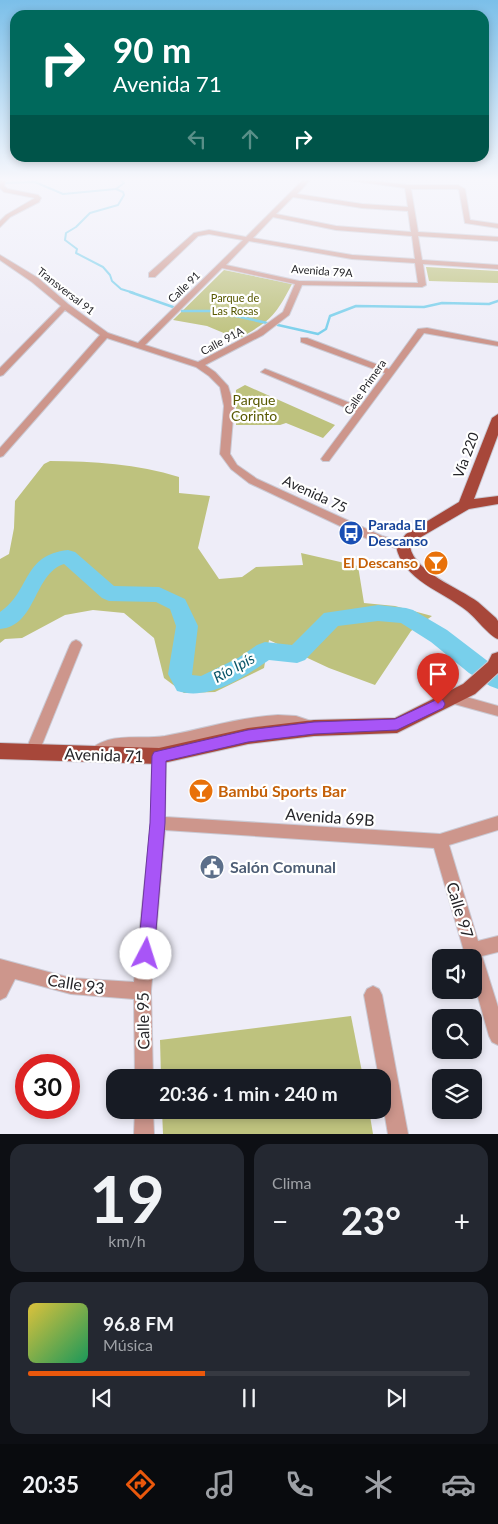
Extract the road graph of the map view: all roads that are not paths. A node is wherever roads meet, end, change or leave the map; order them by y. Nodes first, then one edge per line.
1 (255, 232) edge
2 (387, 232) edge
3 (414, 234) junction
4 (248, 239) junction
5 (498, 240) edge
6 (0, 257) edge
7 (419, 262) junction
8 (0, 265) edge
9 (12, 266) junction
10 (221, 266) junction
11 (498, 267) edge
12 (152, 275) dead end
13 (299, 282) junction
14 (65, 306) junction
15 (105, 335) junction
16 (304, 340) dead end
17 (497, 344) edge
18 (139, 347) junction
19 (199, 366) junction
20 (265, 372) dead end
21 (389, 372) junction
22 (0, 373) edge
23 (363, 411) junction
24 (498, 418) edge
25 (0, 453) edge
26 (225, 454) joint
27 (326, 459) dead end
28 (470, 488) junction
29 (497, 500) edge
30 (465, 505) junction
31 (403, 546) junction
32 (498, 633) edge
33 (76, 645) dead end
34 (496, 662) edge
35 (452, 698) junction
36 (498, 711) edge
37 (314, 728) junction
38 (0, 751) edge
39 (32, 752) junction
40 (93, 755) junction
41 (159, 756) junction
42 (498, 822) edge
43 (158, 823) junction
44 (440, 841) junction
45 (498, 944) edge
46 (473, 949) edge
47 (477, 949) edge
48 (6, 969) edge
49 (482, 981) edge
50 (0, 991) edge
51 (142, 991) junction
52 (373, 995) dead end
53 (498, 1036) edge
54 (144, 1069) edge
55 (144, 1119) edge
56 (144, 1134) edge
57 (398, 1134) edge

1 - 4 street, Calle 91
2 - 3 street
3 - 5 street
3 - 7 street
4 - 7 street
4 - 10 street, Calle 91
4 - 12 street
6 - 9 street, Transversal 91
7 - 11 street
7 - 13 street, Avenida 79A
8 - 9 street
9 - 14 street, Transversal 91
10 - 13 street, Avenida 79A
10 - 18 street, Calle 91
13 - 19 street, Calle 91A
14 - 15 street, Transversal 91
14 - 22 street
15 - 18 street, Transversal 91
15 - 25 street
16 - 21 street
17 - 21 street, Calle Primera
18 - 19 street, Transversal 91
19 - 26 street, Calle 91A
20 - 23 street
21 - 23 street, Calle Primera
23 - 27 street, Calle Primera
24 - 28 main road, Vía 220
26 - 31 street, Avenida 75
28 - 29 main road
28 - 30 main road, Vía 220
29 - 30 main road
30 - 31 main road
31 - 32 main road
33 - 39 street
34 - 35 main road
35 - 36 street
35 - 37 main road, Avenida 71
37 - 40 street
37 - 41 main road, Avenida 71
38 - 39 main road, Avenida 71
39 - 40 main road, Avenida 71
40 - 41 main road, Avenida 71
41 - 43 street, Calle 95
42 - 44 street, Avenida 69B
43 - 44 street, Avenida 69B
43 - 51 street, Calle 95
44 - 46 street, Calle 97
45 - 47 street
48 - 50 street, Calle 93
48 - 51 street, Calle 93
49 - 53 street, Calle 97
51 - 54 street, Calle 95
52 - 57 street
55 - 56 street

